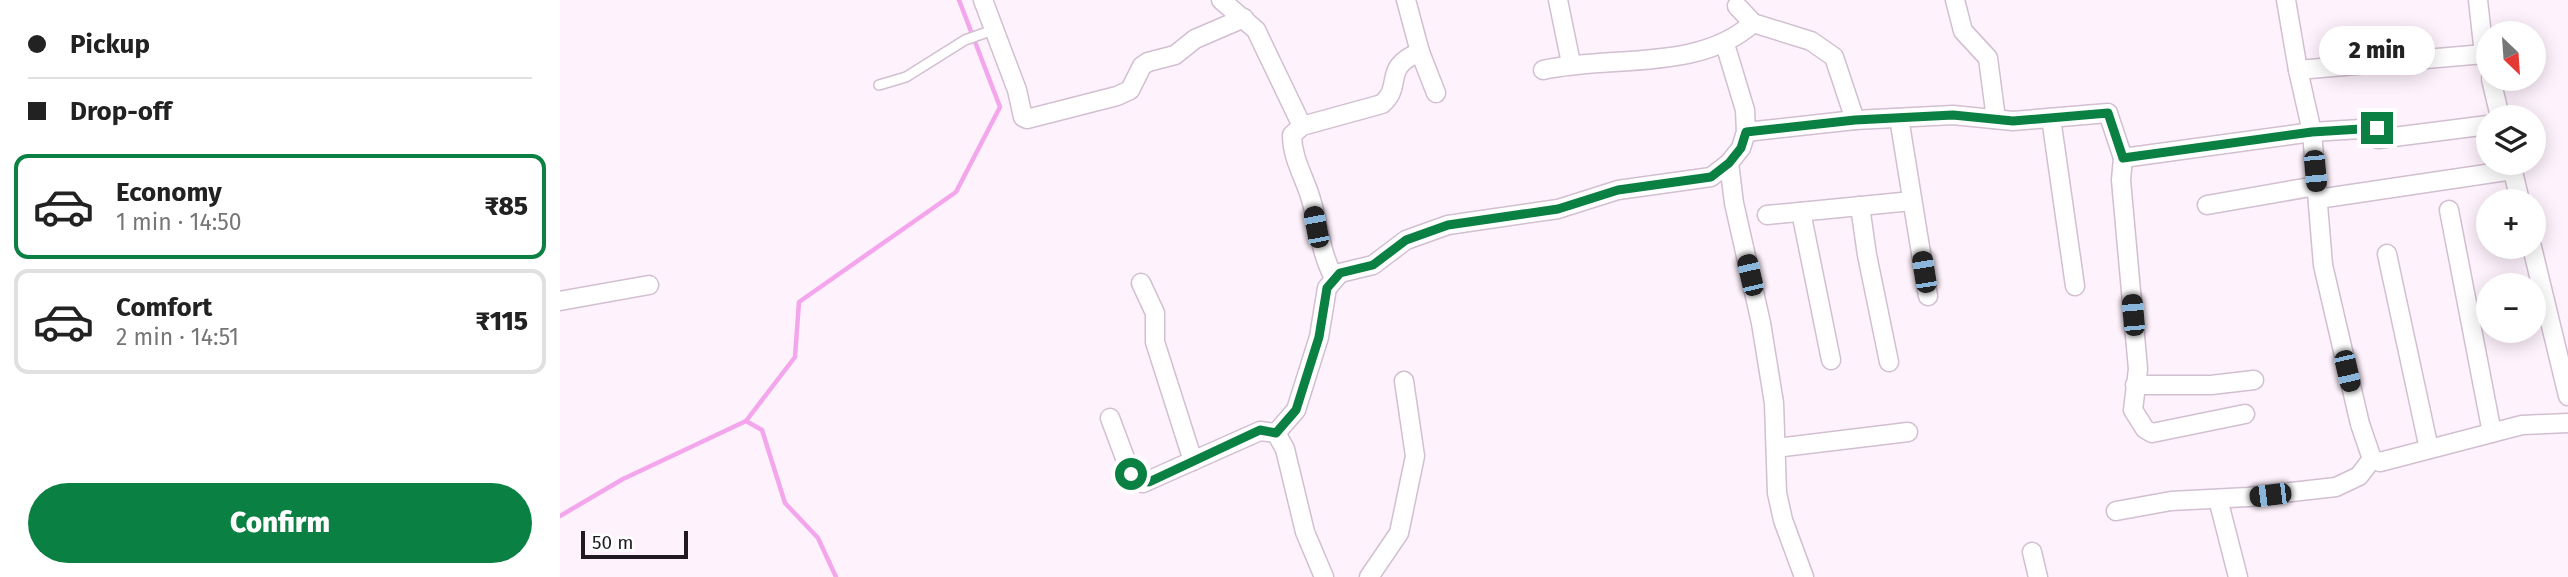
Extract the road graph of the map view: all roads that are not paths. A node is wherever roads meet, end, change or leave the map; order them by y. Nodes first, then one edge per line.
1 (983, 0) edge
2 (1221, 0) edge
3 (1406, 0) edge
4 (1558, 0) edge
5 (1955, 0) edge
6 (2286, 0) edge
7 (2479, 0) edge
8 (1737, 6) dead end
9 (1244, 18) junction
10 (2481, 21) edge
11 (1753, 23) junction
12 (991, 31) junction
13 (1724, 44) junction
14 (1420, 52) junction
15 (2476, 62) edge
16 (1571, 64) junction
17 (1543, 70) dead end
18 (2298, 70) junction
19 (879, 85) dead end
20 (1436, 93) dead end
21 (1899, 118) junction
22 (2051, 118) junction
23 (1996, 119) junction
24 (1855, 120) junction
25 (1302, 126) junction
26 (2476, 126) edge
27 (1746, 132) junction
28 (2312, 132) junction
29 (2123, 158) junction
30 (1729, 163) junction
31 (2476, 171) edge
32 (2317, 193) junction
33 (1913, 201) junction
34 (2207, 205) dead end
35 (1860, 206) junction
36 (2449, 210) dead end
37 (1801, 212) junction
38 (1767, 215) dead end
39 (2387, 254) dead end
40 (2535, 259) edge
41 (1334, 278) junction
42 (1141, 282) dead end
43 (649, 285) dead end
44 (2075, 286) dead end
45 (1928, 296) dead end
46 (560, 301) edge
47 (1831, 360) dead end
48 (1889, 362) dead end
49 (2254, 380) dead end
50 (1404, 381) dead end
51 (2135, 385) junction
52 (2568, 396) edge
53 (2245, 414) dead end
54 (1110, 418) dead end
55 (2568, 423) edge
56 (1908, 432) dead end
57 (1276, 433) junction
58 (2492, 433) junction
59 (1776, 447) junction
60 (2429, 449) junction
61 (2372, 459) junction
62 (1193, 461) junction
63 (2218, 499) junction
64 (2116, 511) dead end
65 (2032, 552) dead end
66 (1324, 577) edge
67 (1369, 577) edge
68 (1804, 577) edge
69 (2038, 577) edge
70 (2238, 577) edge

1 - 12 street
2 - 9 street
3 - 14 street
4 - 16 street
5 - 23 street
6 - 18 street
7 - 10 street
8 - 11 street
9 - 12 street
9 - 25 street
11 - 13 street
11 - 24 street
12 - 19 lane
13 - 16 street
13 - 27 street
14 - 20 street
14 - 25 street
15 - 18 street
16 - 17 street
18 - 28 street
21 - 23 street
21 - 24 street
21 - 33 street
22 - 23 street
22 - 29 street
22 - 44 street
24 - 27 street
25 - 41 street
26 - 28 street
27 - 30 street
28 - 29 street
28 - 32 street
29 - 51 street
30 - 41 street
30 - 59 street
31 - 32 street
32 - 34 street
32 - 61 street
33 - 35 street
33 - 45 street
35 - 37 street
35 - 48 street
36 - 58 street
37 - 38 street
37 - 47 street
39 - 60 street
40 - 52 street
41 - 57 street
42 - 62 street
43 - 46 street
49 - 51 street
50 - 67 street
51 - 53 street
54 - 62 street
55 - 58 street
56 - 59 street
57 - 62 street
57 - 66 street
58 - 60 street
59 - 68 street
60 - 61 street
61 - 63 street
63 - 64 street
63 - 70 street
65 - 69 street

